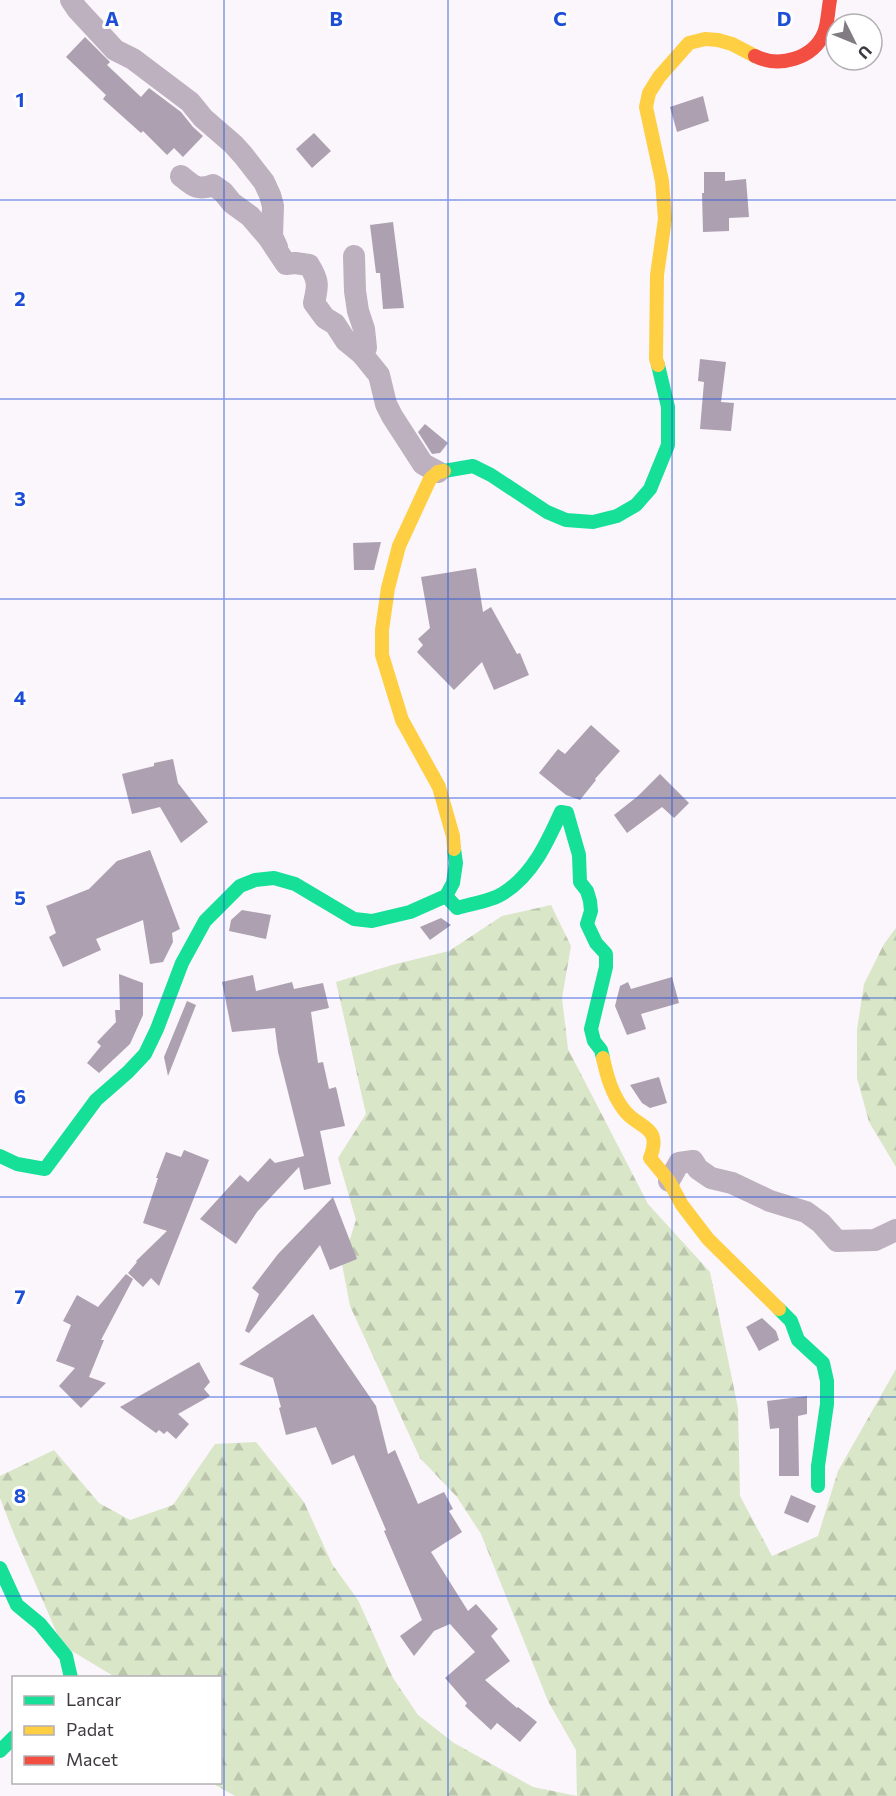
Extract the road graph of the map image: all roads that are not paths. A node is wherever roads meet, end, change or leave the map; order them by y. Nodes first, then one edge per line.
1 (71, 0) edge
2 (830, 0) edge
3 (181, 176) dead end
4 (278, 251) junction
5 (354, 256) dead end
6 (362, 354) junction
7 (438, 472) junction
8 (446, 896) junction
9 (0, 1156) edge
10 (669, 1181) junction
11 (896, 1230) edge
12 (818, 1486) dead end
13 (0, 1568) edge
14 (71, 1676) edge
15 (12, 1739) edge
16 (0, 1750) edge

1 - 4 street
2 - 7 street
3 - 4 street
4 - 6 street
5 - 6 street
6 - 7 street
7 - 8 street
8 - 9 street
8 - 10 street
10 - 11 street
10 - 12 street
13 - 14 street
15 - 16 street

